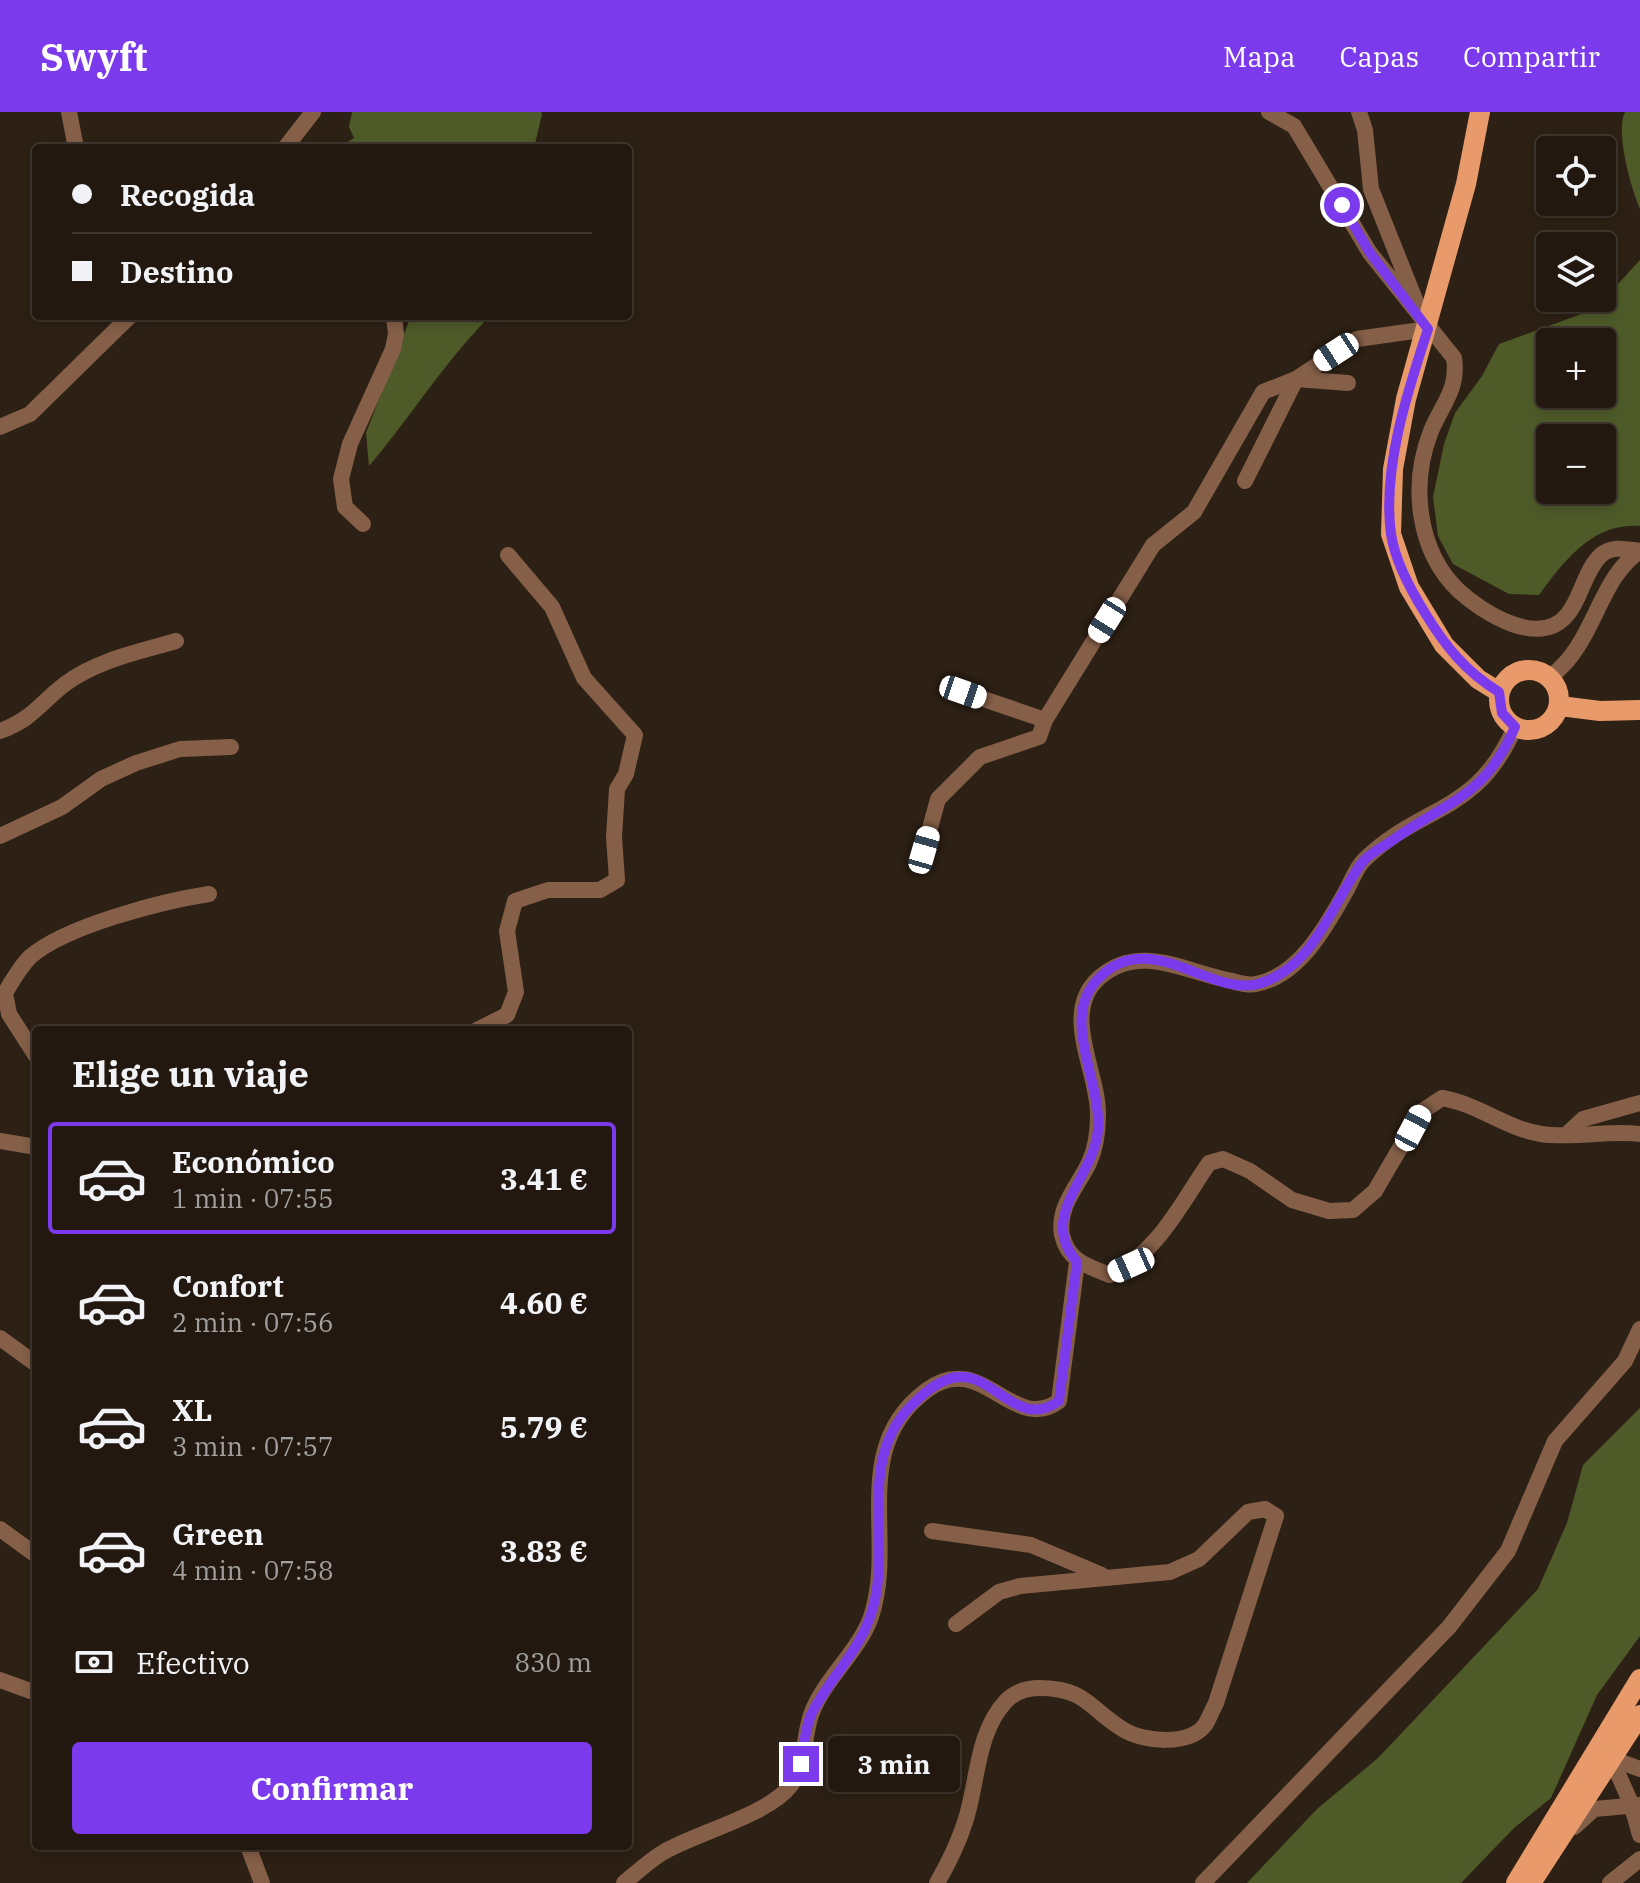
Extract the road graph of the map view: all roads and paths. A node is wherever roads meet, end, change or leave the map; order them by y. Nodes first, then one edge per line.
1 (69, 112) edge
2 (313, 112) edge
3 (1269, 112) edge
4 (1359, 112) edge
5 (1480, 112) edge
6 (75, 144) edge
7 (288, 144) edge
8 (126, 320) edge
9 (394, 320) edge
10 (1428, 329) junction
11 (1296, 379) junction
12 (1348, 383) dead end
13 (0, 427) edge
14 (1245, 481) dead end
15 (363, 524) dead end
16 (508, 555) dead end
17 (176, 641) dead end
18 (1550, 677) junction
19 (963, 692) dead end
20 (1499, 692) junction
21 (1560, 706) junction
22 (1640, 710) edge
23 (1045, 720) junction
24 (1515, 727) junction
25 (0, 731) edge
26 (231, 747) dead end
27 (0, 836) edge
28 (924, 850) dead end
29 (209, 894) dead end
30 (485, 1026) edge
31 (32, 1050) edge
32 (1640, 1103) edge
33 (1567, 1134) junction
34 (1640, 1134) edge
35 (0, 1141) edge
36 (32, 1146) edge
37 (1077, 1262) junction
38 (1640, 1329) edge
39 (0, 1338) edge
40 (32, 1361) edge
41 (0, 1529) edge
42 (932, 1531) dead end
43 (32, 1552) edge
44 (1102, 1575) junction
45 (956, 1624) dead end
46 (1640, 1679) edge
47 (0, 1680) edge
48 (32, 1692) edge
49 (1640, 1696) edge
50 (1640, 1715) edge
51 (1610, 1763) junction
52 (1640, 1769) edge
53 (1636, 1806) edge
54 (1558, 1816) junction
55 (1640, 1836) edge
56 (1564, 1837) junction
57 (250, 1850) edge
58 (1634, 1864) edge
59 (262, 1883) edge
60 (624, 1883) edge
61 (937, 1883) edge
62 (1203, 1883) edge
63 (1516, 1883) edge
64 (1531, 1883) edge
65 (1610, 1883) edge

1 - 6 street
2 - 7 street
3 - 10 street
4 - 10 street
5 - 10 main road
8 - 13 street
9 - 15 street
10 - 11 street
10 - 18 street
10 - 20 main road
11 - 12 street
11 - 14 street
11 - 23 street
16 - 30 street
17 - 25 street
18 - 20 main road
18 - 21 main road
19 - 23 street
20 - 24 main road
21 - 22 main road
21 - 24 main road
23 - 28 street
24 - 37 street
26 - 27 street
29 - 31 street
32 - 33 street
33 - 34 street
33 - 37 street
35 - 36 street
37 - 60 street
38 - 62 street
39 - 40 street
41 - 43 street
42 - 44 street
44 - 45 street
44 - 61 street
46 - 54 main road
47 - 48 street
49 - 51 street
50 - 51 main road
51 - 52 street
51 - 53 street
51 - 54 street
51 - 56 main road
53 - 55 street
53 - 56 street
54 - 63 main road
55 - 58 street
56 - 64 main road
57 - 59 street
58 - 65 street

